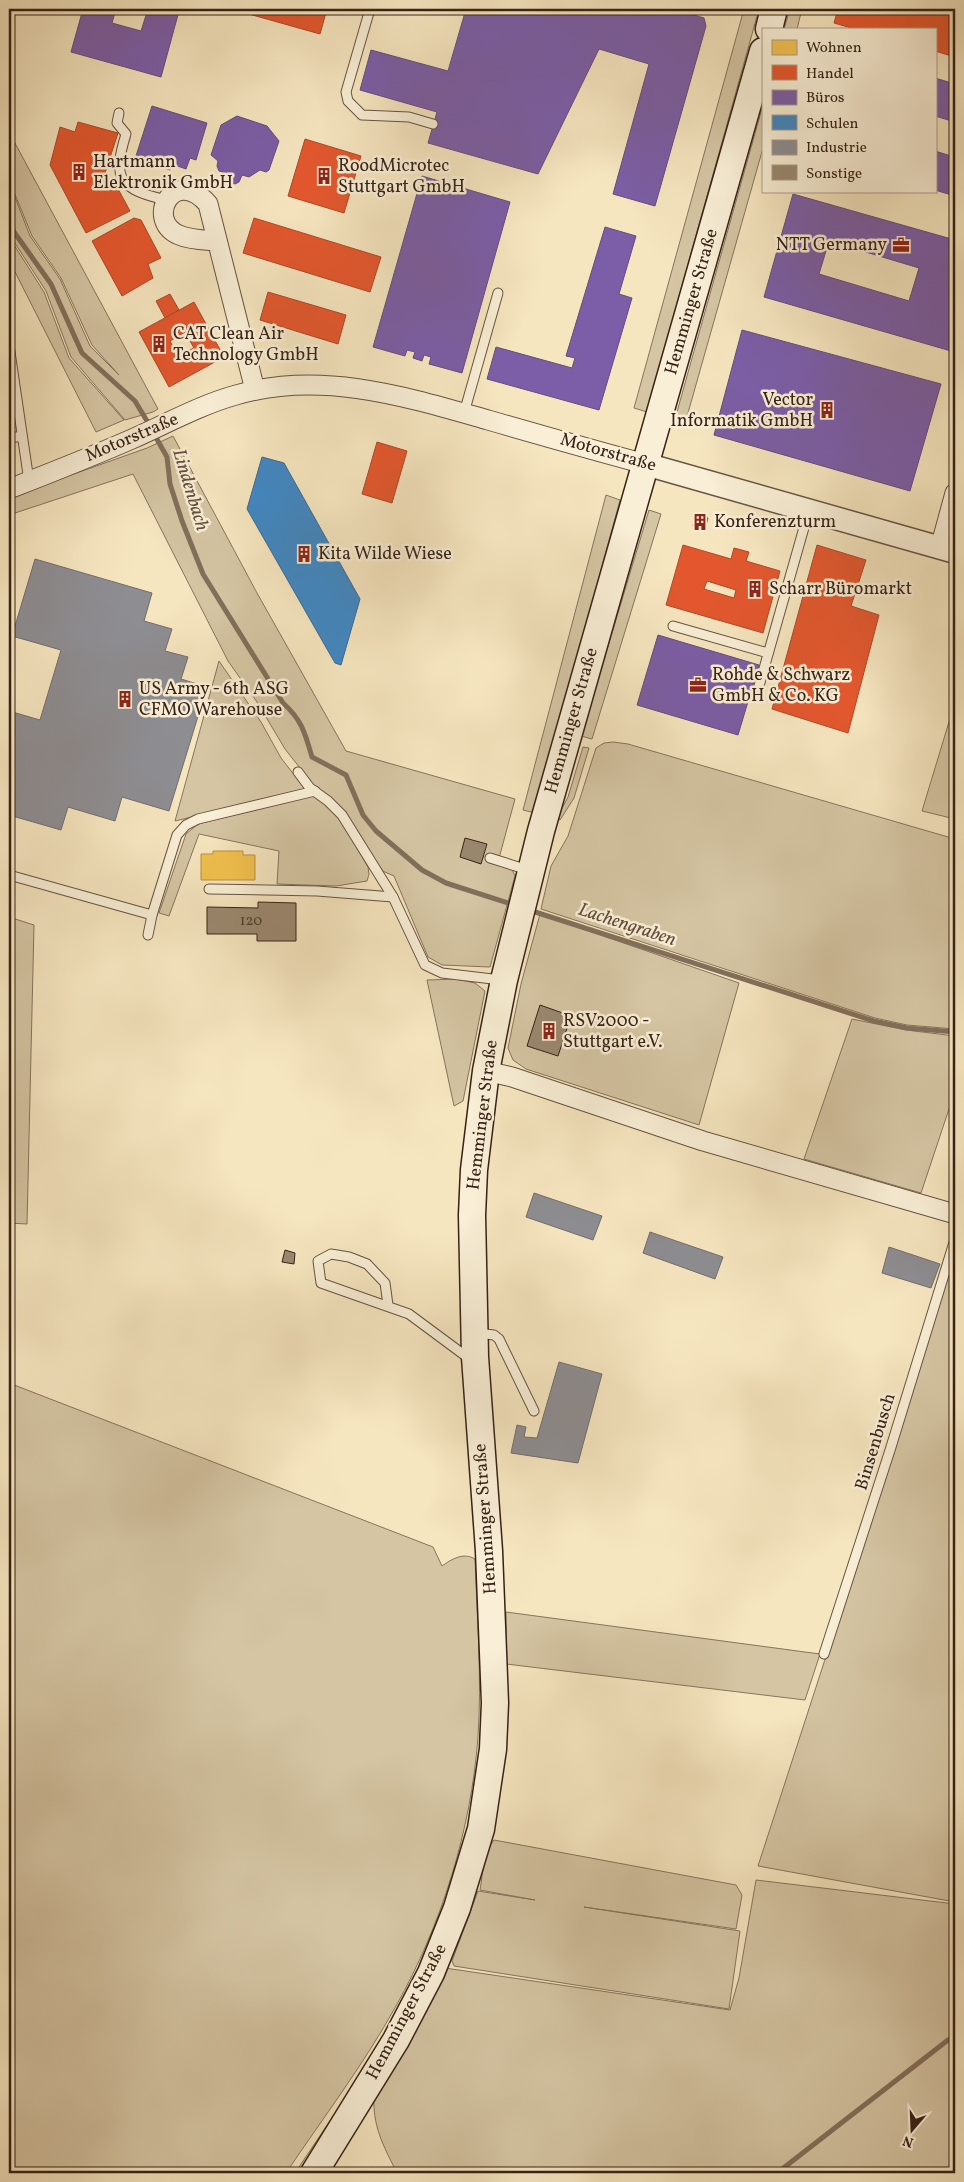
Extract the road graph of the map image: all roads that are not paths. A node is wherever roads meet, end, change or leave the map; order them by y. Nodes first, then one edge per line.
1 (370, 9) edge
2 (774, 9) edge
3 (769, 28) edge
4 (762, 55) edge
5 (118, 113) dead end
6 (433, 124) dead end
7 (166, 200) junction
8 (217, 241) junction
9 (498, 293) dead end
10 (9, 345) edge
11 (255, 390) junction
12 (464, 413) junction
13 (9, 437) edge
14 (22, 437) junction
15 (645, 464) junction
16 (29, 481) junction
17 (9, 489) edge
18 (955, 493) edge
19 (809, 510) junction
20 (948, 550) edge
21 (673, 626) dead end
22 (768, 653) junction
23 (759, 686) dead end
24 (298, 772) dead end
25 (315, 791) junction
26 (490, 858) dead end
27 (9, 875) edge
28 (529, 879) junction
29 (209, 889) dead end
30 (393, 897) junction
31 (152, 915) junction
32 (148, 935) dead end
33 (504, 980) junction
34 (486, 1071) junction
35 (955, 1214) edge
36 (955, 1239) edge
37 (388, 1305) junction
38 (475, 1345) junction
39 (534, 1411) dead end
40 (824, 1654) dead end
41 (314, 2173) edge

1 - 6 lane
2 - 3 main road
4 - 15 main road, Hemminger Straße
5 - 7 lane
7 - 8 street
7 - 8 street
8 - 11 street
9 - 12 lane
10 - 14 lane
11 - 12 street, Motorstraße
11 - 16 street, Motorstraße
12 - 15 street, Motorstraße
13 - 14 lane
14 - 16 lane
15 - 19 street, Motorstraße
15 - 28 main road, Hemminger Straße
16 - 17 street, Motorstraße
18 - 20 street
19 - 20 street, Motorstraße
19 - 22 lane
21 - 22 lane
22 - 23 lane
24 - 25 lane
25 - 30 lane
25 - 31 lane
26 - 28 lane
27 - 31 lane
28 - 33 main road, Hemminger Straße
29 - 30 lane
30 - 33 lane
31 - 32 lane
33 - 34 main road, Hemminger Straße
34 - 35 street
34 - 38 main road, Hemminger Straße
36 - 40 lane, Binsenbusch
37 - 37 lane
37 - 38 lane
38 - 39 lane
38 - 41 main road, Hemminger Straße

